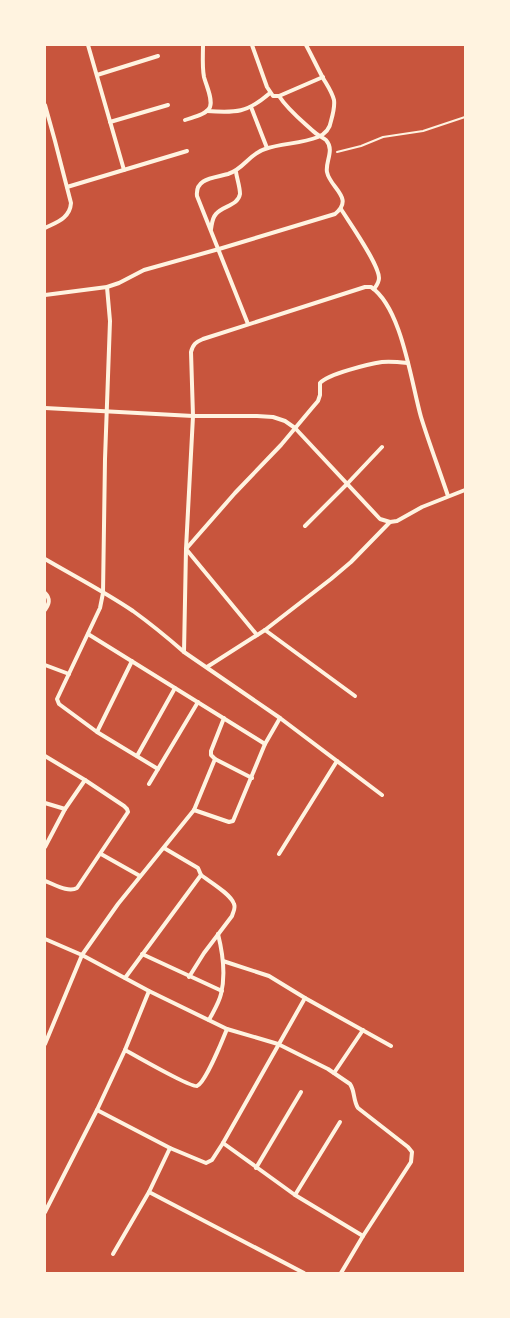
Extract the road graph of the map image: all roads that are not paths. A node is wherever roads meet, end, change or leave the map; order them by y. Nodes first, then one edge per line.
1 (88, 45) edge
2 (203, 45) edge
3 (252, 45) edge
4 (306, 45) edge
5 (158, 56) dead end
6 (97, 75) junction
7 (323, 77) junction
8 (270, 93) junction
9 (279, 96) junction
10 (45, 105) edge
11 (168, 105) dead end
12 (251, 107) junction
13 (207, 111) junction
14 (185, 120) dead end
15 (110, 122) junction
16 (320, 136) junction
17 (266, 148) junction
18 (187, 151) dead end
19 (124, 170) junction
20 (236, 172) junction
21 (67, 187) junction
22 (341, 209) junction
23 (45, 228) edge
24 (211, 230) junction
25 (219, 250) junction
26 (107, 287) junction
27 (374, 289) junction
28 (45, 295) edge
29 (248, 324) junction
30 (408, 363) junction
31 (45, 408) edge
32 (106, 411) junction
33 (193, 416) junction
34 (295, 428) junction
35 (382, 447) dead end
36 (347, 484) junction
37 (465, 490) edge
38 (448, 496) junction
39 (390, 522) junction
40 (305, 526) dead end
41 (186, 549) junction
42 (45, 559) edge
43 (103, 592) junction
44 (45, 593) edge
45 (45, 610) edge
46 (265, 630) junction
47 (88, 634) junction
48 (257, 635) junction
49 (184, 652) junction
50 (132, 661) junction
51 (45, 665) edge
52 (207, 667) junction
53 (69, 674) junction
54 (175, 688) junction
55 (355, 696) dead end
56 (198, 702) junction
57 (224, 718) junction
58 (280, 718) junction
59 (97, 732) junction
60 (266, 744) junction
61 (45, 756) edge
62 (137, 756) junction
63 (215, 759) junction
64 (337, 761) junction
65 (158, 769) junction
66 (252, 778) junction
67 (85, 780) junction
68 (149, 784) dead end
69 (382, 795) dead end
70 (45, 802) edge
71 (65, 809) junction
72 (194, 810) junction
73 (45, 847) edge
74 (164, 848) junction
75 (101, 854) junction
76 (279, 854) dead end
77 (201, 875) junction
78 (140, 876) junction
79 (45, 881) edge
80 (218, 934) junction
81 (45, 939) edge
82 (142, 954) junction
83 (82, 955) junction
84 (223, 961) junction
85 (189, 976) junction
86 (125, 978) junction
87 (149, 991) junction
88 (222, 992) junction
89 (305, 998) junction
90 (209, 1020) junction
91 (227, 1029) junction
92 (363, 1030) junction
93 (45, 1044) edge
94 (278, 1044) junction
95 (391, 1046) dead end
96 (125, 1050) junction
97 (334, 1073) junction
98 (301, 1092) dead end
99 (97, 1110) junction
100 (340, 1122) dead end
101 (223, 1143) junction
102 (170, 1148) junction
103 (256, 1168) junction
104 (149, 1192) junction
105 (295, 1195) junction
106 (45, 1212) edge
107 (363, 1236) junction
108 (113, 1254) dead end
109 (304, 1273) edge
110 (341, 1273) edge

1 - 6 street
2 - 13 street
3 - 8 street
4 - 7 street
5 - 6 street
6 - 15 street
7 - 9 street
7 - 16 street
8 - 9 street
8 - 12 street
9 - 16 street
10 - 21 street
11 - 15 street
12 - 13 street
12 - 17 street
13 - 14 street
15 - 19 street
16 - 17 street
16 - 22 street
17 - 20 street
18 - 19 street
19 - 21 street
20 - 24 street
20 - 24 street
21 - 23 street
22 - 25 street
22 - 27 street
24 - 25 street
25 - 26 street
25 - 29 street
26 - 28 street
26 - 32 street
27 - 29 street
27 - 30 street
29 - 33 street
30 - 34 street
30 - 38 street
31 - 32 street
32 - 33 street
32 - 43 street
33 - 34 street
33 - 41 street
34 - 36 street
34 - 41 street
35 - 36 street
36 - 39 street
36 - 40 street
37 - 38 street
38 - 39 street
39 - 46 street
41 - 48 street
41 - 49 street
42 - 43 street
43 - 47 street
43 - 49 street
44 - 45 street
46 - 48 street
46 - 55 street
47 - 50 street
47 - 53 street
48 - 52 street
49 - 52 street
50 - 54 street
50 - 59 street
51 - 53 street
52 - 58 street
53 - 59 street
54 - 56 street
54 - 62 street
56 - 57 street
56 - 65 street
57 - 60 street
57 - 63 street
58 - 60 street
58 - 64 street
59 - 62 street
60 - 66 street
61 - 67 street
62 - 65 street
63 - 66 street
63 - 72 street
64 - 69 street
64 - 76 street
65 - 68 street
66 - 72 street
67 - 71 street
67 - 75 street
70 - 71 street
71 - 73 street
72 - 74 street
74 - 77 street
74 - 78 street
75 - 78 street
75 - 79 street
77 - 80 street
77 - 82 street
78 - 83 street
80 - 84 street
80 - 85 street
81 - 83 street
82 - 85 street
82 - 86 street
83 - 86 street
83 - 93 street
84 - 88 street
84 - 89 street
85 - 88 street
86 - 87 street
87 - 90 street
87 - 96 street
88 - 90 street
89 - 92 street
89 - 94 street
90 - 91 street
91 - 94 street
91 - 96 street
92 - 95 street
92 - 97 street
94 - 97 street
94 - 101 street
96 - 99 street
97 - 107 street
98 - 103 street
99 - 102 street
99 - 106 street
100 - 105 street
101 - 102 street
101 - 103 street
102 - 104 street
103 - 105 street
104 - 108 street
104 - 109 street
105 - 107 street
107 - 110 street

